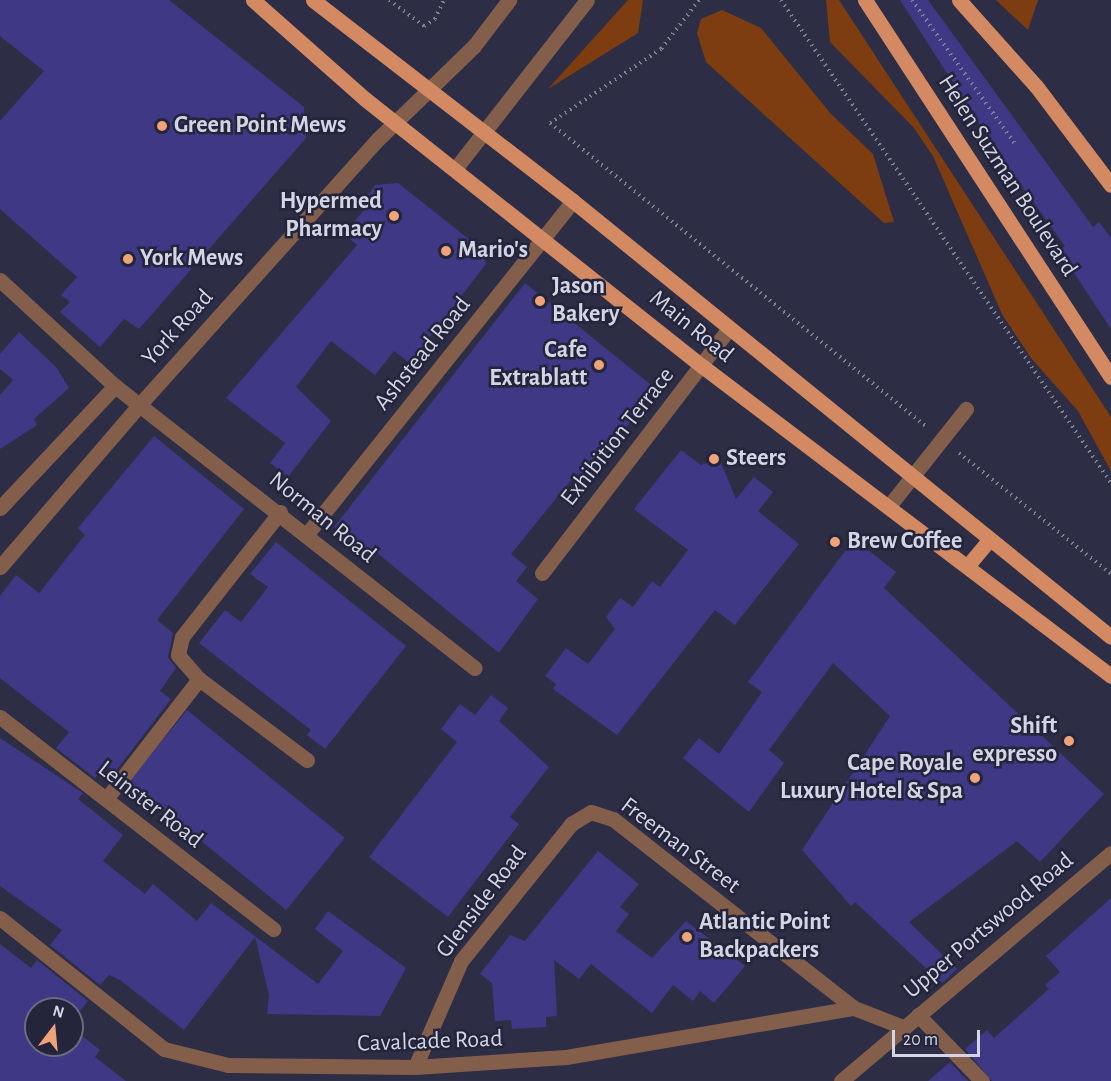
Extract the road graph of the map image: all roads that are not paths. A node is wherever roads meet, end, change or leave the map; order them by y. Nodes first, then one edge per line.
1 (253, 0) edge
2 (313, 0) edge
3 (510, 0) edge
4 (587, 0) edge
5 (865, 0) edge
6 (959, 0) edge
7 (430, 89) junction
8 (395, 122) junction
9 (484, 132) junction
10 (456, 168) junction
11 (1111, 185) edge
12 (573, 201) junction
13 (544, 237) junction
14 (0, 280) edge
15 (729, 328) junction
16 (702, 366) junction
17 (1111, 377) edge
18 (114, 386) junction
19 (141, 403) junction
20 (966, 409) dead end
21 (912, 477) junction
22 (889, 506) junction
23 (0, 508) edge
24 (280, 512) junction
25 (308, 534) junction
26 (989, 540) junction
27 (969, 564) junction
28 (0, 567) edge
29 (542, 573) dead end
30 (1111, 637) edge
31 (475, 668) dead end
32 (1111, 676) edge
33 (199, 679) junction
34 (0, 717) edge
35 (307, 760) dead end
36 (106, 799) junction
37 (591, 812) joint
38 (1111, 853) edge
39 (0, 918) edge
40 (273, 929) dead end
41 (854, 1008) junction
42 (918, 1015) junction
43 (903, 1027) junction
44 (415, 1067) junction
45 (841, 1081) edge
46 (982, 1081) edge

1 - 8 main road, Main Road
2 - 7 main road, Main Road
3 - 7 street, York Road
4 - 9 street
5 - 17 main road, Helen Suzman Boulevard
6 - 11 main road
7 - 8 street, York Road
7 - 9 main road, Main Road
8 - 10 main road, Main Road
8 - 19 street, York Road
9 - 10 street
9 - 12 main road, Main Road
10 - 13 main road, Main Road
12 - 13 street, Ashstead Road
12 - 15 main road, Main Road
13 - 16 main road, Main Road
13 - 25 street, Ashstead Road
14 - 18 street, Norman Road
15 - 16 street, Exhibition Terrace
15 - 21 main road, Main Road
16 - 22 main road, Main Road
16 - 29 street, Exhibition Terrace
18 - 19 street, Norman Road
18 - 23 street
19 - 24 street, Norman Road
19 - 28 street, York Road
20 - 21 street
21 - 22 street
21 - 26 main road, Main Road
22 - 27 main road, Main Road
24 - 25 street, Norman Road
24 - 33 street
25 - 31 street, Norman Road
26 - 27 main road
26 - 30 main road, Main Road
27 - 32 main road, Main Road
33 - 35 street
33 - 36 street
34 - 36 street, Leinster Road
36 - 40 street, Leinster Road
37 - 41 street, Freeman Street
37 - 44 street, Glenside Road
38 - 42 street, Upper Portswood Road
39 - 44 street, Cavalcade Road
41 - 43 street
41 - 44 street, Cavalcade Road
42 - 43 street, Upper Portswood Road
42 - 46 street
43 - 45 street, Upper Portswood Road

